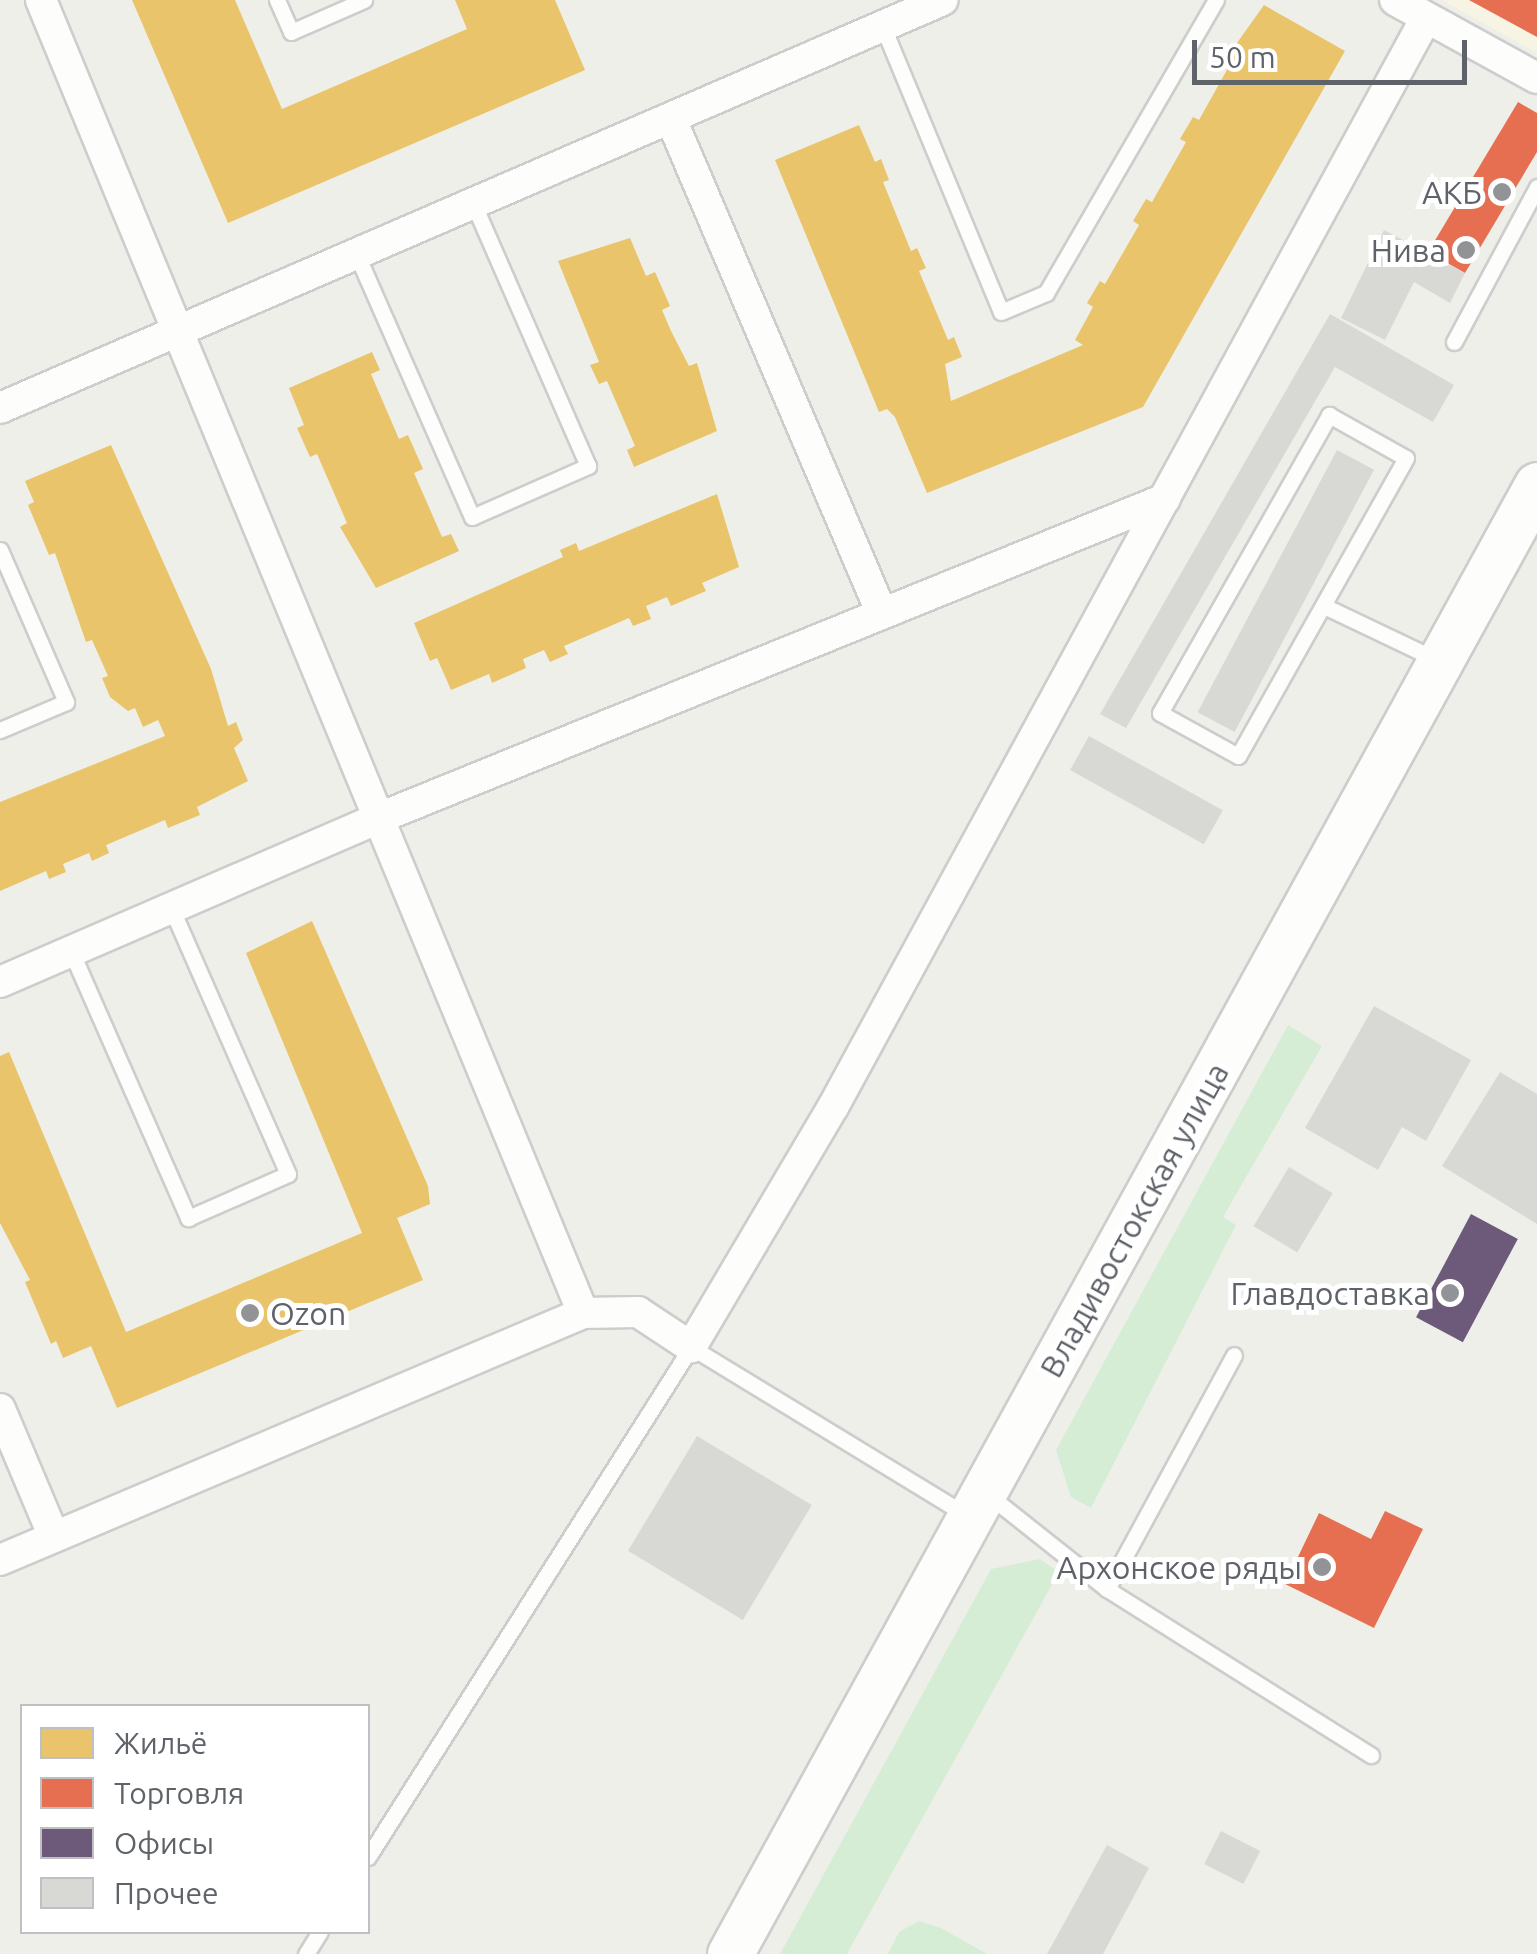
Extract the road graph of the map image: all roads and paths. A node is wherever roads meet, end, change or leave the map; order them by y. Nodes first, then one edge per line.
1 (41, 0) edge
2 (277, 0) edge
3 (364, 0) edge
4 (943, 0) edge
5 (1216, 0) edge
6 (1395, 0) edge
7 (1426, 18) junction
8 (883, 27) junction
9 (1537, 78) edge
10 (672, 119) junction
11 (1537, 188) edge
12 (474, 205) junction
13 (357, 256) junction
14 (179, 333) junction
15 (1454, 342) dead end
16 (0, 408) edge
17 (1537, 485) edge
18 (1164, 499) junction
19 (0, 550) edge
20 (1324, 606) junction
21 (882, 614) junction
22 (1440, 661) junction
23 (0, 730) edge
24 (379, 818) junction
25 (171, 908) junction
26 (71, 952) junction
27 (0, 982) edge
28 (583, 1314) junction
29 (691, 1347) junction
30 (1234, 1354) dead end
31 (0, 1409) edge
32 (978, 1505) junction
33 (54, 1537) junction
34 (0, 1560) edge
35 (1107, 1589) junction
36 (1371, 1754) dead end
37 (370, 1854) edge
38 (730, 1954) edge

1 - 14 street
2 - 3 lane
4 - 8 street
5 - 8 lane
6 - 7 street
7 - 9 street
7 - 18 street
8 - 10 street
10 - 12 street
10 - 21 street
11 - 15 lane
12 - 13 street
12 - 13 lane
13 - 14 street
14 - 16 street
14 - 24 street
17 - 22 main road, Владивостокская улица
18 - 21 street
18 - 29 street
19 - 23 lane
20 - 20 lane
20 - 22 lane
21 - 24 street
22 - 32 main road, Владивостокская улица
24 - 25 street
24 - 28 street
25 - 26 street
25 - 26 lane
26 - 27 street
28 - 29 street
28 - 33 street
29 - 32 lane
29 - 37 lane
30 - 35 lane
31 - 33 street
32 - 35 lane
32 - 38 main road, Владивостокская улица
33 - 34 street
35 - 36 lane

